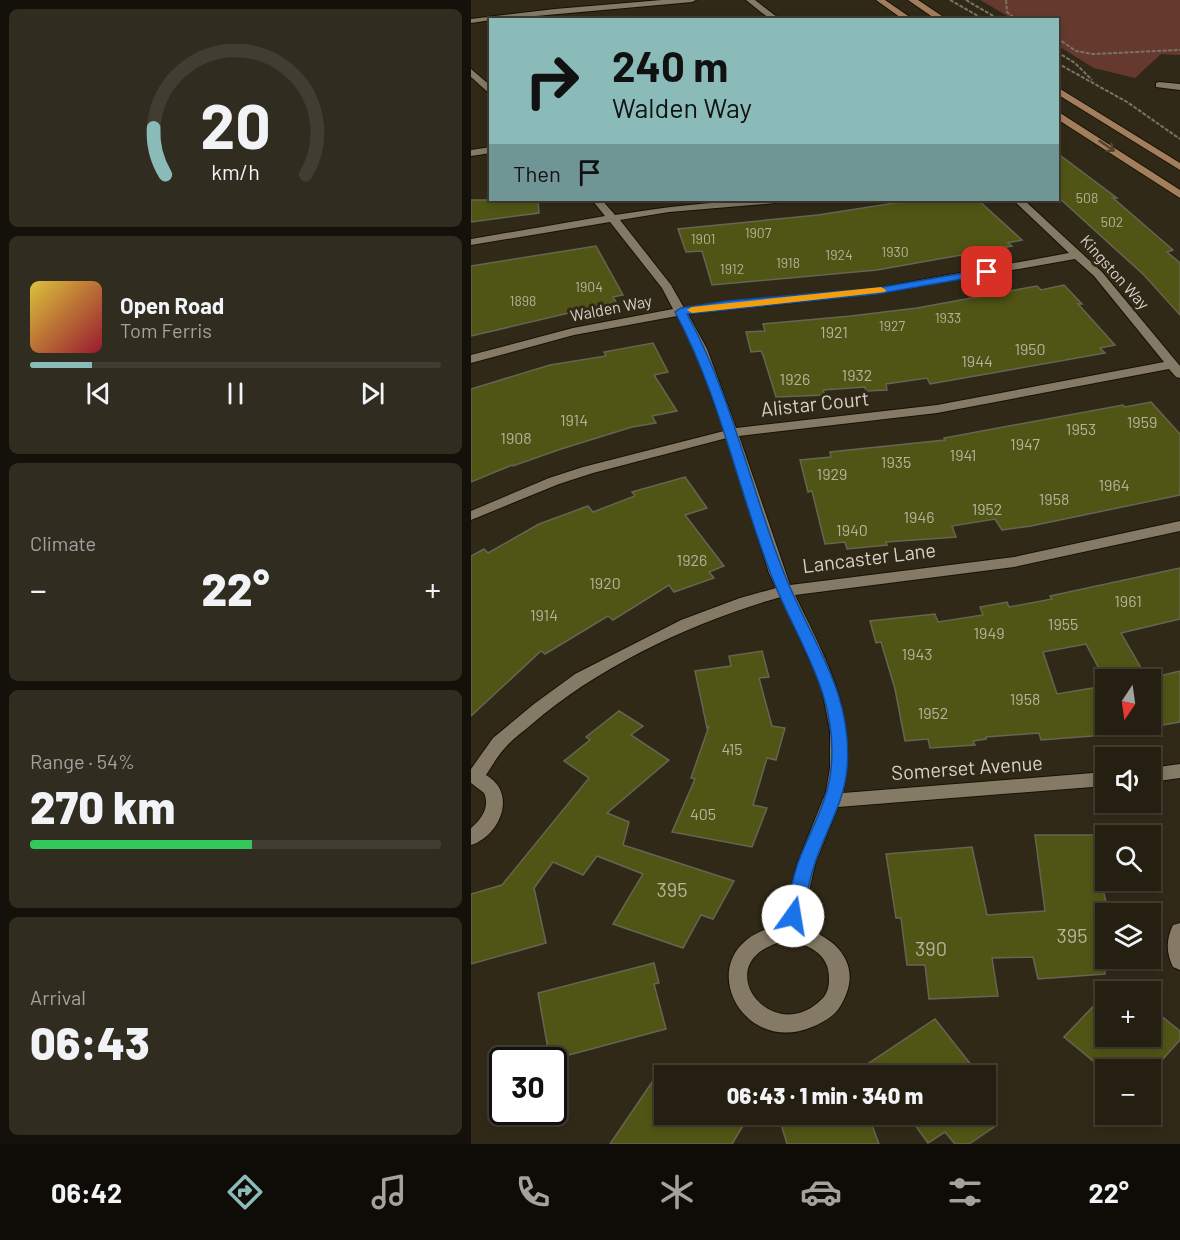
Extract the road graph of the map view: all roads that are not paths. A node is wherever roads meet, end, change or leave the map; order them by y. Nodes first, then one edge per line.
1 (692, 0) edge
2 (750, 0) edge
3 (880, 0) edge
4 (912, 0) edge
5 (581, 4) edge
6 (489, 18) edge
7 (490, 18) edge
8 (774, 18) edge
9 (907, 18) edge
10 (941, 18) edge
11 (471, 21) edge
12 (471, 72) edge
13 (475, 80) edge
14 (1159, 85) dead end
15 (1180, 87) edge
16 (489, 90) edge
17 (1059, 91) edge
18 (1059, 115) edge
19 (489, 150) edge
20 (471, 153) edge
21 (1180, 167) edge
22 (1180, 195) edge
23 (598, 201) edge
24 (765, 201) edge
25 (1019, 201) edge
26 (612, 217) junction
27 (471, 242) edge
28 (1079, 255) junction
29 (681, 312) junction
30 (471, 359) edge
31 (1176, 369) edge
32 (731, 433) junction
33 (471, 516) edge
34 (1180, 526) edge
35 (785, 591) junction
36 (1180, 771) edge
37 (1161, 774) edge
38 (473, 777) edge
39 (1095, 780) edge
40 (832, 801) junction
41 (471, 838) edge
42 (1180, 931) edge
43 (790, 932) junction
44 (1180, 961) edge

1 - 5 street
2 - 8 street
3 - 9 main road
4 - 10 main road
5 - 7 street
6 - 11 street
12 - 13 street
13 - 16 street
14 - 15 street
17 - 21 main road
18 -> 22 main road
19 - 20 street
23 - 26 street
24 - 26 street
25 - 28 street, Kingston Way
26 - 27 street
26 - 29 street
28 - 29 street, Walden Way
28 - 31 street, Kingston Way
29 - 30 street, Walden Way
29 - 32 street
31 - 32 street, Alistar Court
32 - 33 street, Alistar Court
32 - 35 street
34 - 35 street, Lancaster Lane
35 - 38 street, Lancaster Lane
35 - 40 street
36 - 37 street
38 - 41 street, Lancaster Lane
39 - 40 street, Somerset Avenue
40 - 43 street
42 - 44 street
43 - 43 street

